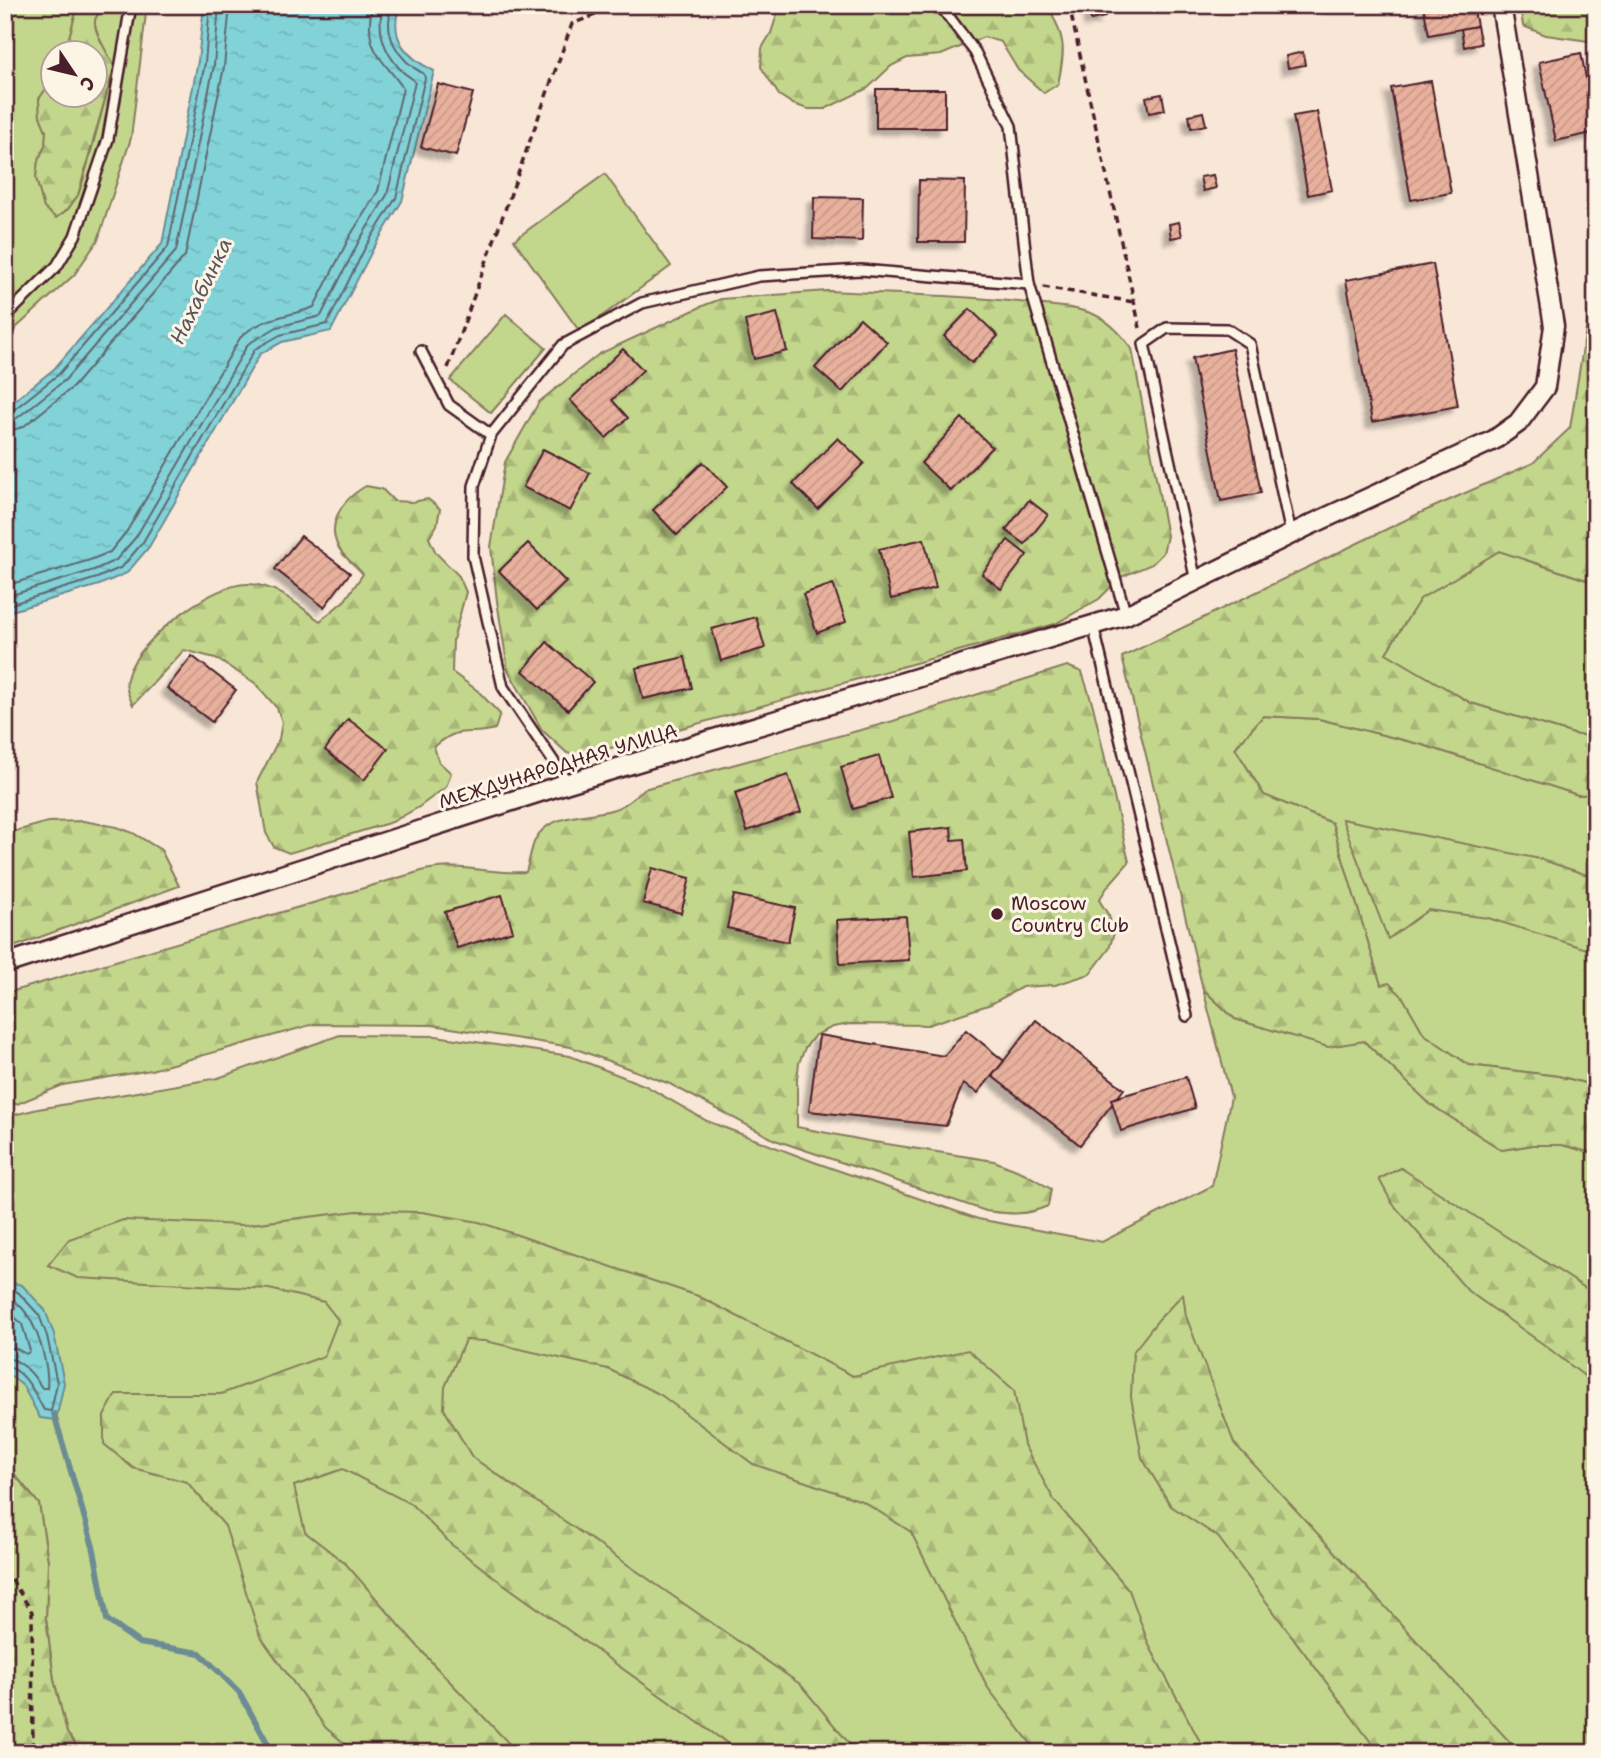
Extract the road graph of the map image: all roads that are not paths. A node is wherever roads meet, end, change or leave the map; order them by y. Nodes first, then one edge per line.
1 (131, 5) edge
2 (940, 5) edge
3 (1501, 5) edge
4 (1029, 284) junction
5 (5, 317) edge
6 (421, 351) dead end
7 (491, 435) junction
8 (1291, 534) junction
9 (1196, 581) junction
10 (1126, 615) junction
11 (1093, 625) junction
12 (568, 783) junction
13 (5, 964) edge
14 (1187, 1017) dead end

1 - 5 lane
2 - 4 lane
3 - 8 street, МЕЖДУНАРОДНАЯ УЛИЦА
4 - 7 lane
4 - 10 lane
6 - 7 lane
7 - 12 lane
8 - 9 street, МЕЖДУНАРОДНАЯ УЛИЦА
8 - 9 lane
9 - 10 street, МЕЖДУНАРОДНАЯ УЛИЦА
10 - 11 street, МЕЖДУНАРОДНАЯ УЛИЦА
11 - 12 street, МЕЖДУНАРОДНАЯ УЛИЦА
11 - 14 lane
12 - 13 street, МЕЖДУНАРОДНАЯ УЛИЦА

